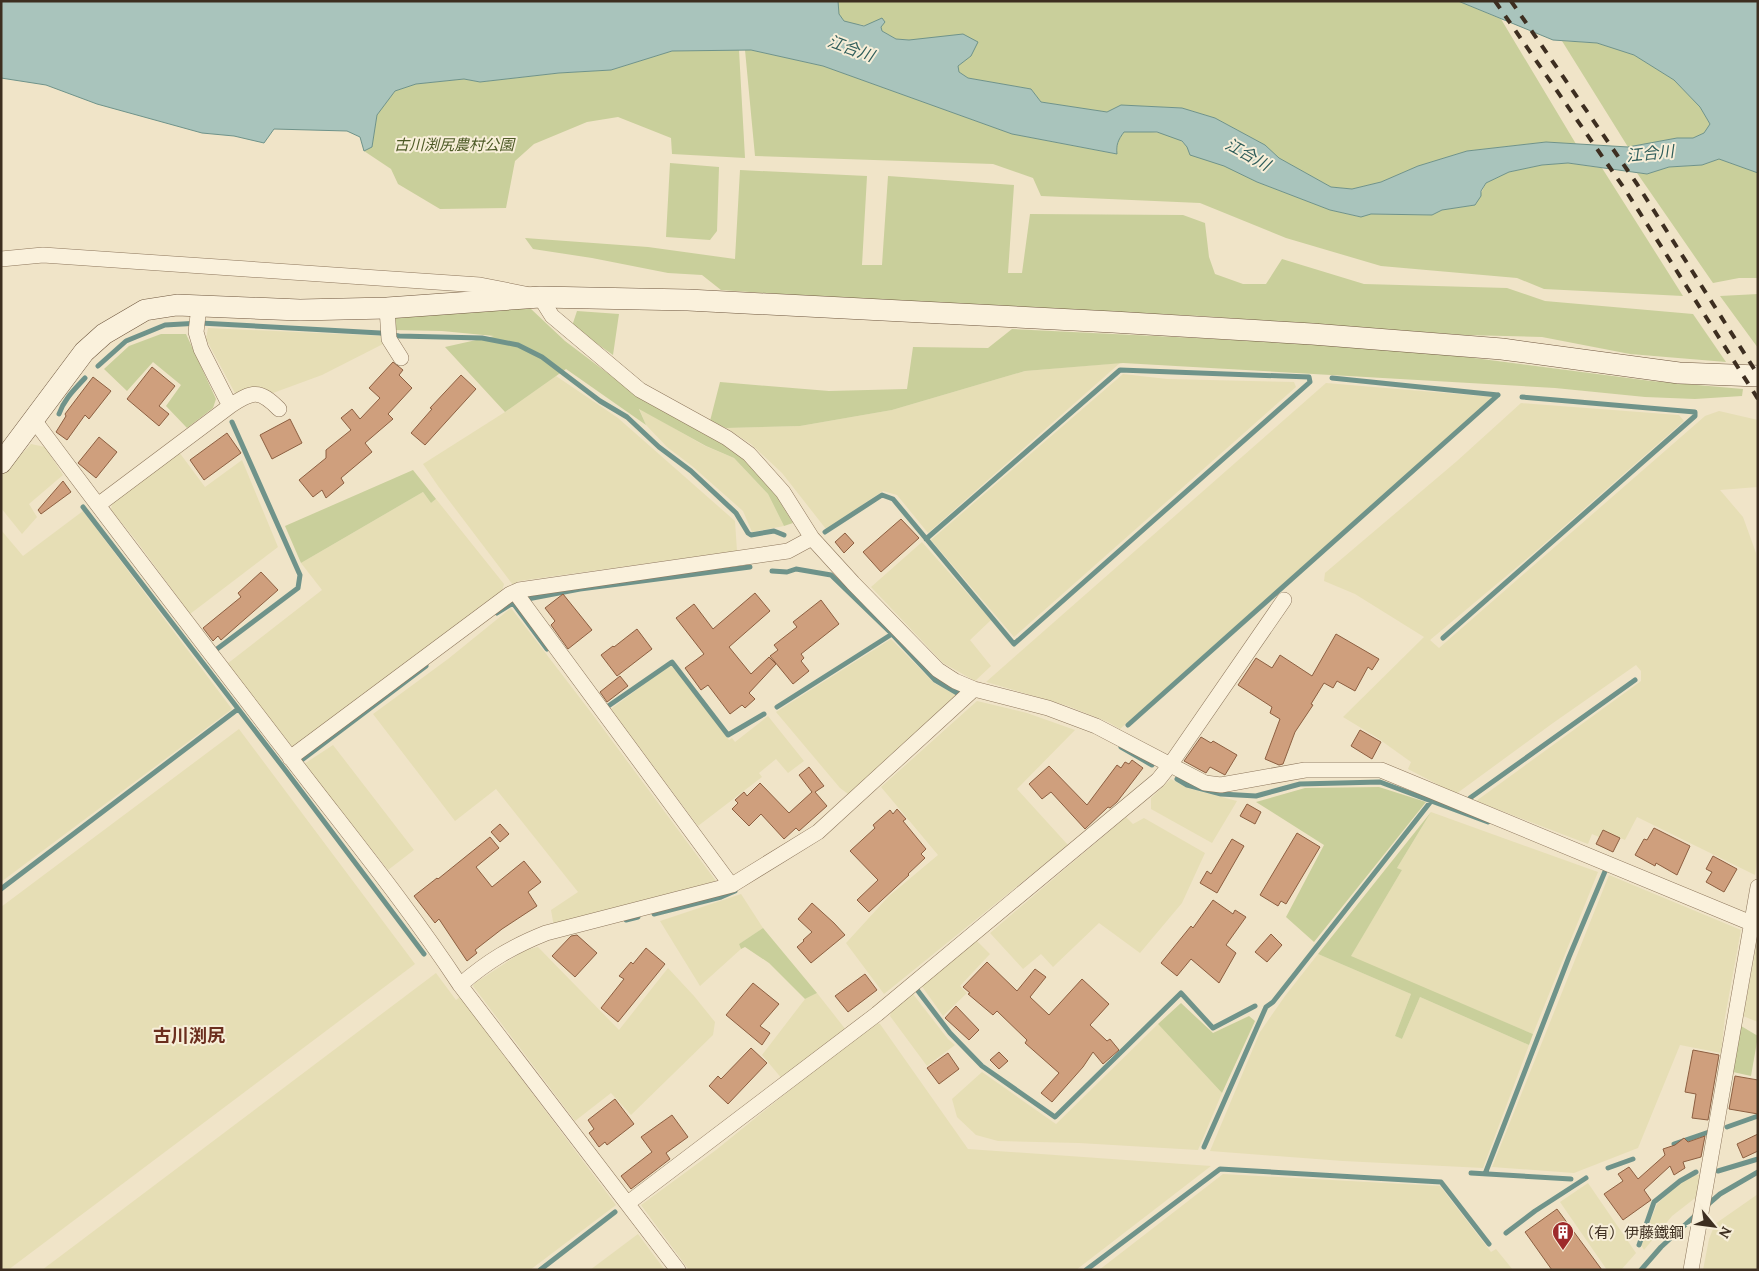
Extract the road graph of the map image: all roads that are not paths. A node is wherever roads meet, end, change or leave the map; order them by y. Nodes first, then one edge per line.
1 (1, 259) edge
2 (540, 297) junction
3 (199, 310) junction
4 (388, 324) junction
5 (401, 358) dead end
6 (1758, 376) edge
7 (230, 406) junction
8 (279, 410) dead end
9 (34, 420) junction
10 (1, 463) edge
11 (98, 505) junction
12 (812, 538) junction
13 (515, 593) junction
14 (1284, 600) dead end
15 (974, 689) junction
16 (290, 758) junction
17 (1170, 765) junction
18 (731, 885) junction
19 (1758, 887) edge
20 (1751, 923) junction
21 (460, 985) junction
22 (628, 1203) junction
23 (678, 1270) edge
24 (1691, 1270) edge

1 - 2 street
2 - 4 street
2 - 6 street
2 - 12 street
3 - 4 street
3 - 7 street
3 - 9 street
4 - 5 street
7 - 8 street
7 - 11 street
9 - 10 street
9 - 11 street
11 - 16 street
12 - 13 street
12 - 15 street
13 - 16 street
13 - 18 street
14 - 17 street
15 - 17 street
15 - 18 street
16 - 21 street
17 - 20 street
17 - 22 street
18 - 21 street
19 - 20 street
20 - 24 street
21 - 22 street
22 - 23 street

